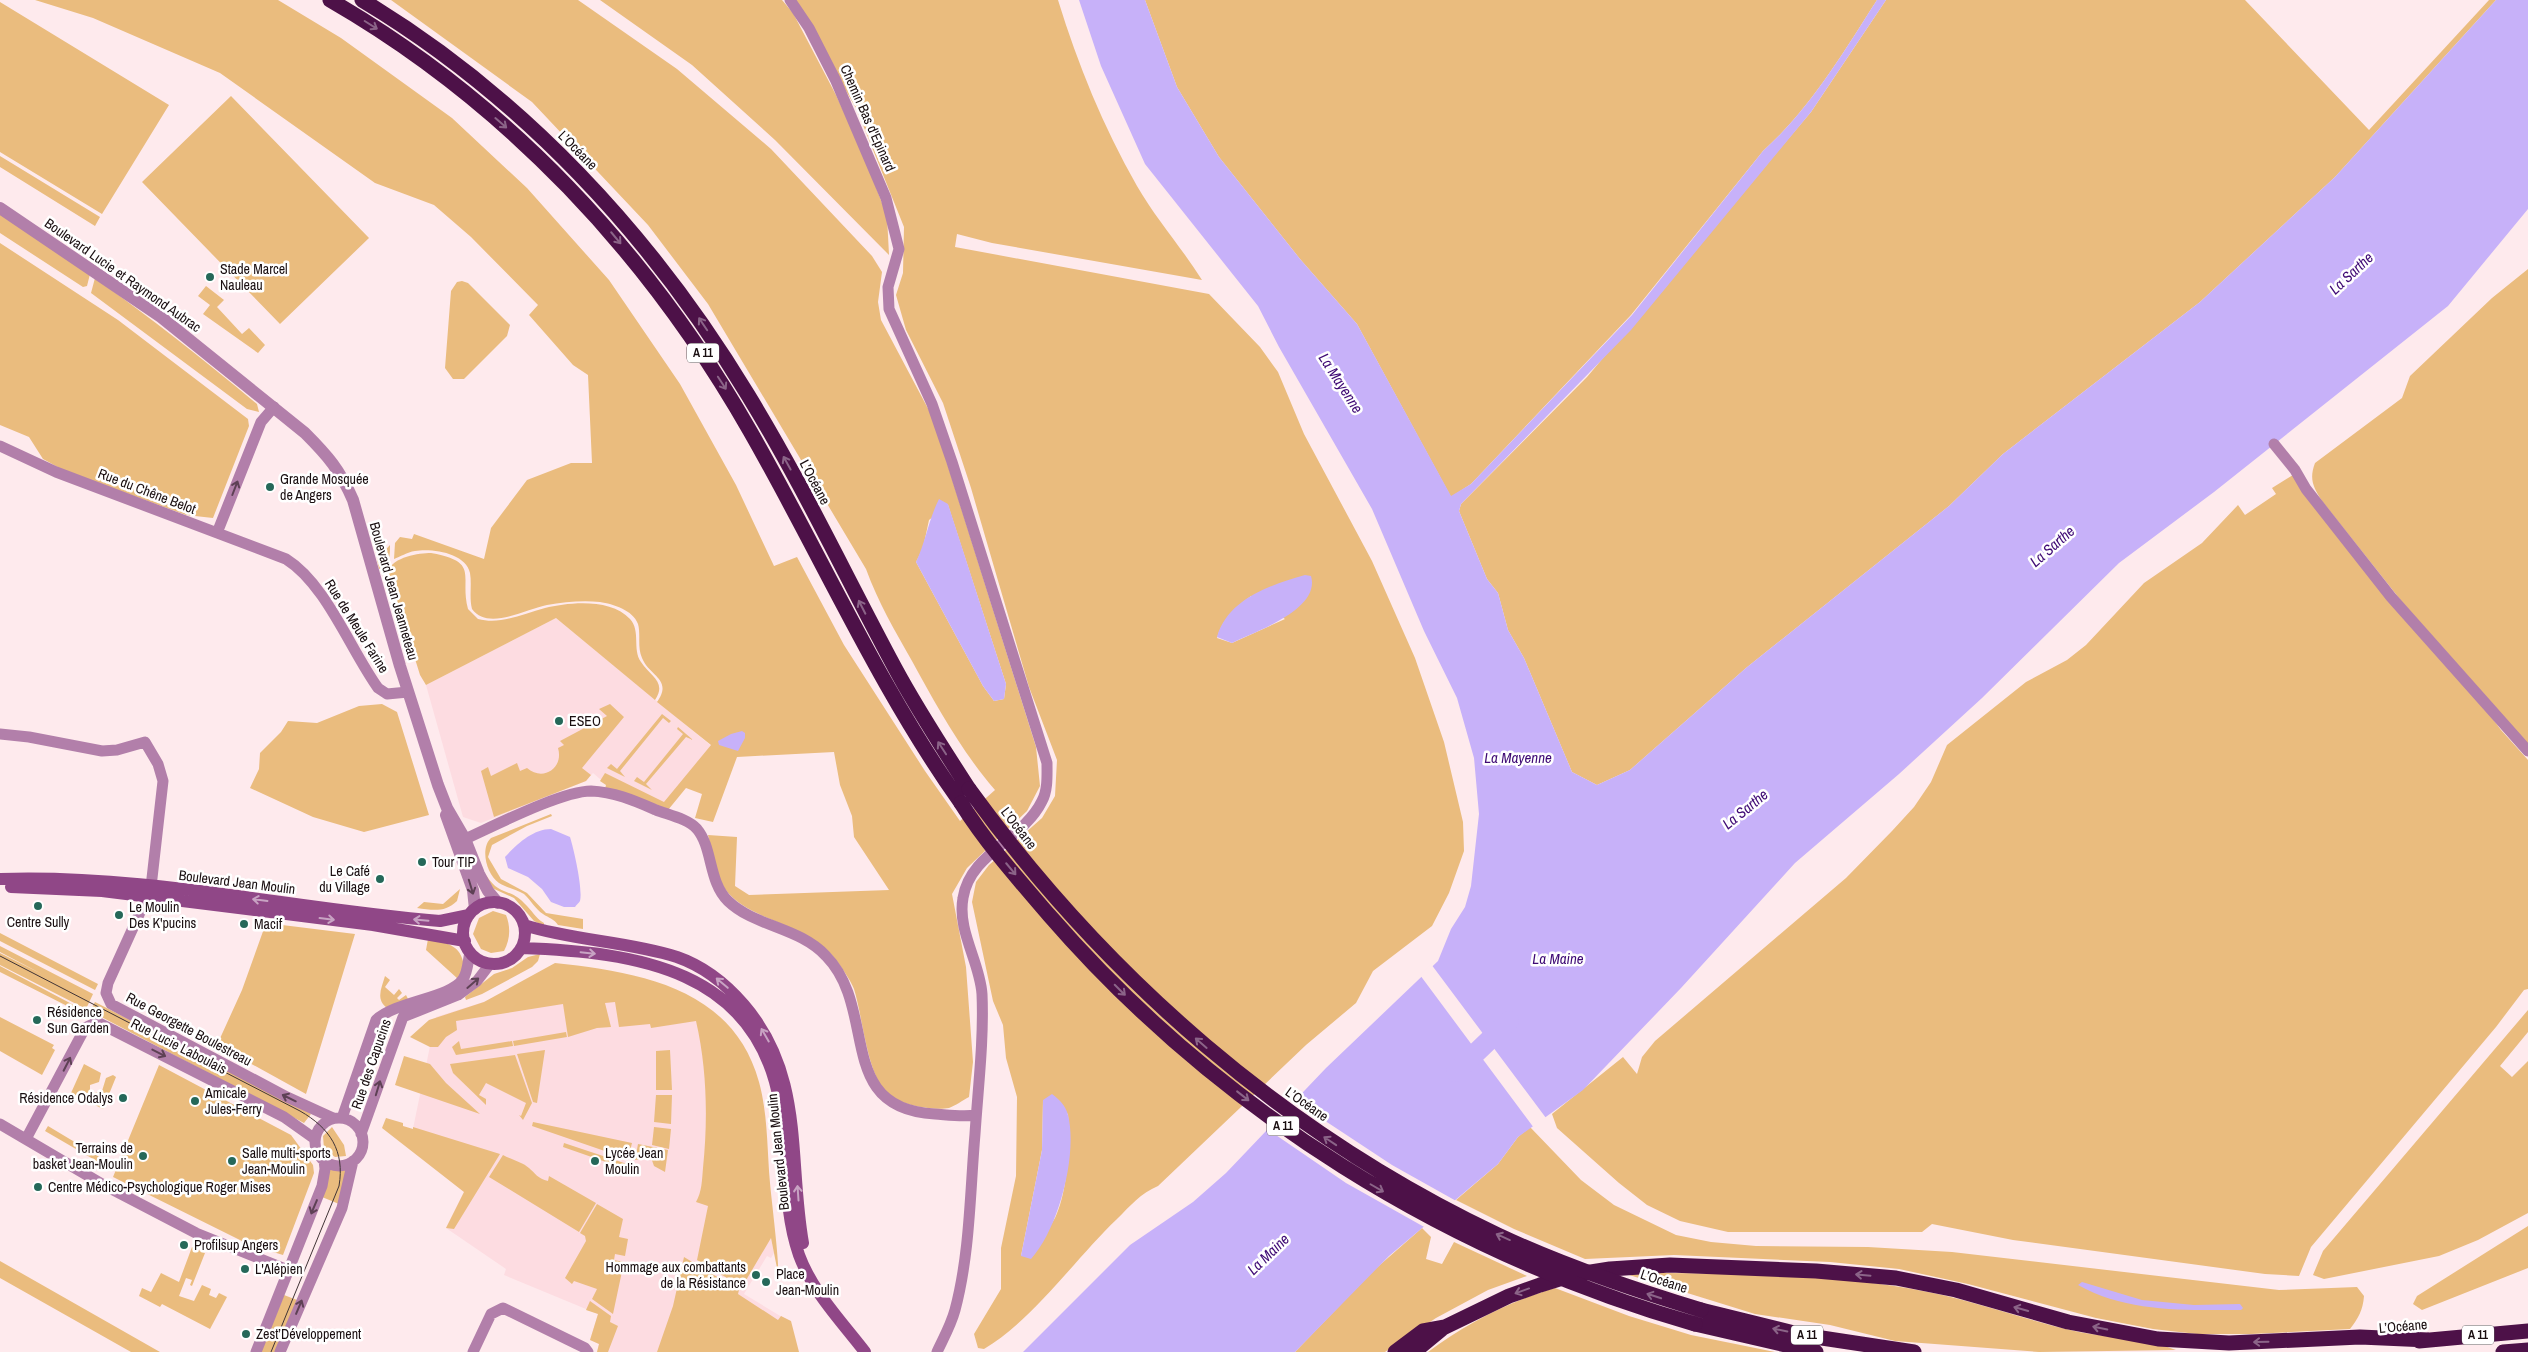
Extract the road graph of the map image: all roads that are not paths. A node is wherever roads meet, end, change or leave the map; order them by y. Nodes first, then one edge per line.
1 (330, 0) edge
2 (362, 0) edge
3 (790, 0) edge
4 (0, 208) edge
5 (274, 407) junction
6 (2274, 444) dead end
7 (0, 446) edge
8 (217, 533) junction
9 (286, 559) joint
10 (408, 692) junction
11 (0, 734) edge
12 (2528, 751) edge
13 (447, 808) junction
14 (465, 839) junction
15 (0, 879) edge
16 (0, 887) edge
17 (149, 892) junction
18 (498, 903) junction
19 (472, 912) junction
20 (524, 925) junction
21 (467, 946) junction
22 (522, 948) junction
23 (490, 964) junction
24 (976, 1115) junction
25 (337, 1118) junction
26 (0, 1124) edge
27 (362, 1134) junction
28 (26, 1139) junction
29 (315, 1139) junction
30 (324, 1160) junction
31 (353, 1161) junction
32 (288, 1270) junction
33 (810, 1275) junction
34 (1698, 1317) junction
35 (1445, 1327) junction
36 (2528, 1331) edge
37 (2428, 1340) junction
38 (2528, 1350) edge
39 (2288, 1351) edge
40 (256, 1352) edge
41 (280, 1352) edge
42 (473, 1352) edge
43 (588, 1352) edge
44 (865, 1352) edge
45 (937, 1352) edge
46 (1395, 1352) edge
47 (1414, 1352) edge
48 (1816, 1352) edge
49 (1914, 1352) edge
50 (2503, 1352) edge

1 -> 34 highway, L’Océane / A 11, bridge
34 -> 2 highway, L’Océane / A 11, bridge
3 - 24 street, Chemin Bas d'Epinard
4 - 5 street, Boulevard Lucie et Raymond Aubrac
8 -> 5 street
5 - 10 street, Boulevard Jean Jeanneteau
6 - 12 street
7 - 8 street, Rue du Chêne Belot
8 - 9 street, Rue du Chêne Belot
9 - 10 street, Rue de Meule Farine
10 - 13 street, Boulevard Jean Jeanneteau
11 - 17 street
13 - 14 street, Boulevard Jean Jeanneteau
13 -> 19 street, Boulevard Jean Jeanneteau
14 - 18 street, Boulevard Jean Jeanneteau
14 - 24 street
15 - 17 main road, Boulevard Jean Moulin
16 - 17 main road, Boulevard Jean Moulin
19 -> 17 main road, Boulevard Jean Moulin
17 -> 21 main road, Boulevard Jean Moulin
25 -> 17 street, Rue Georgette Boulestreau
18 - 19 main road
18 - 20 main road
19 - 21 main road
20 - 22 main road
33 -> 20 main road, Boulevard Jean Moulin
21 - 23 main road
21 - 25 street, Rue des Capucins
22 - 23 main road
22 -> 33 main road, Boulevard Jean Moulin
27 -> 23 street, Rue des Capucins
24 - 45 street
25 - 27 street, Rue des Capucins
25 - 29 street, Rue des Capucins
26 - 28 street
27 - 31 street, Rue des Capucins
28 -> 29 street, Rue Lucie Laboulais
28 - 32 street
29 - 30 street
30 - 31 street
30 -> 32 street
41 -> 31 street, Rue des Capucins
32 - 40 street
33 - 44 main road, Boulevard Jean Moulin
34 - 48 highway, L’Océane / A 11
49 -> 34 highway, L’Océane / A 11
37 -> 35 highway
35 - 46 highway
35 - 47 highway
36 - 37 highway, L’Océane / A 11
37 - 39 highway, L’Océane / A 11
38 - 50 highway, A 11
42 - 43 street

